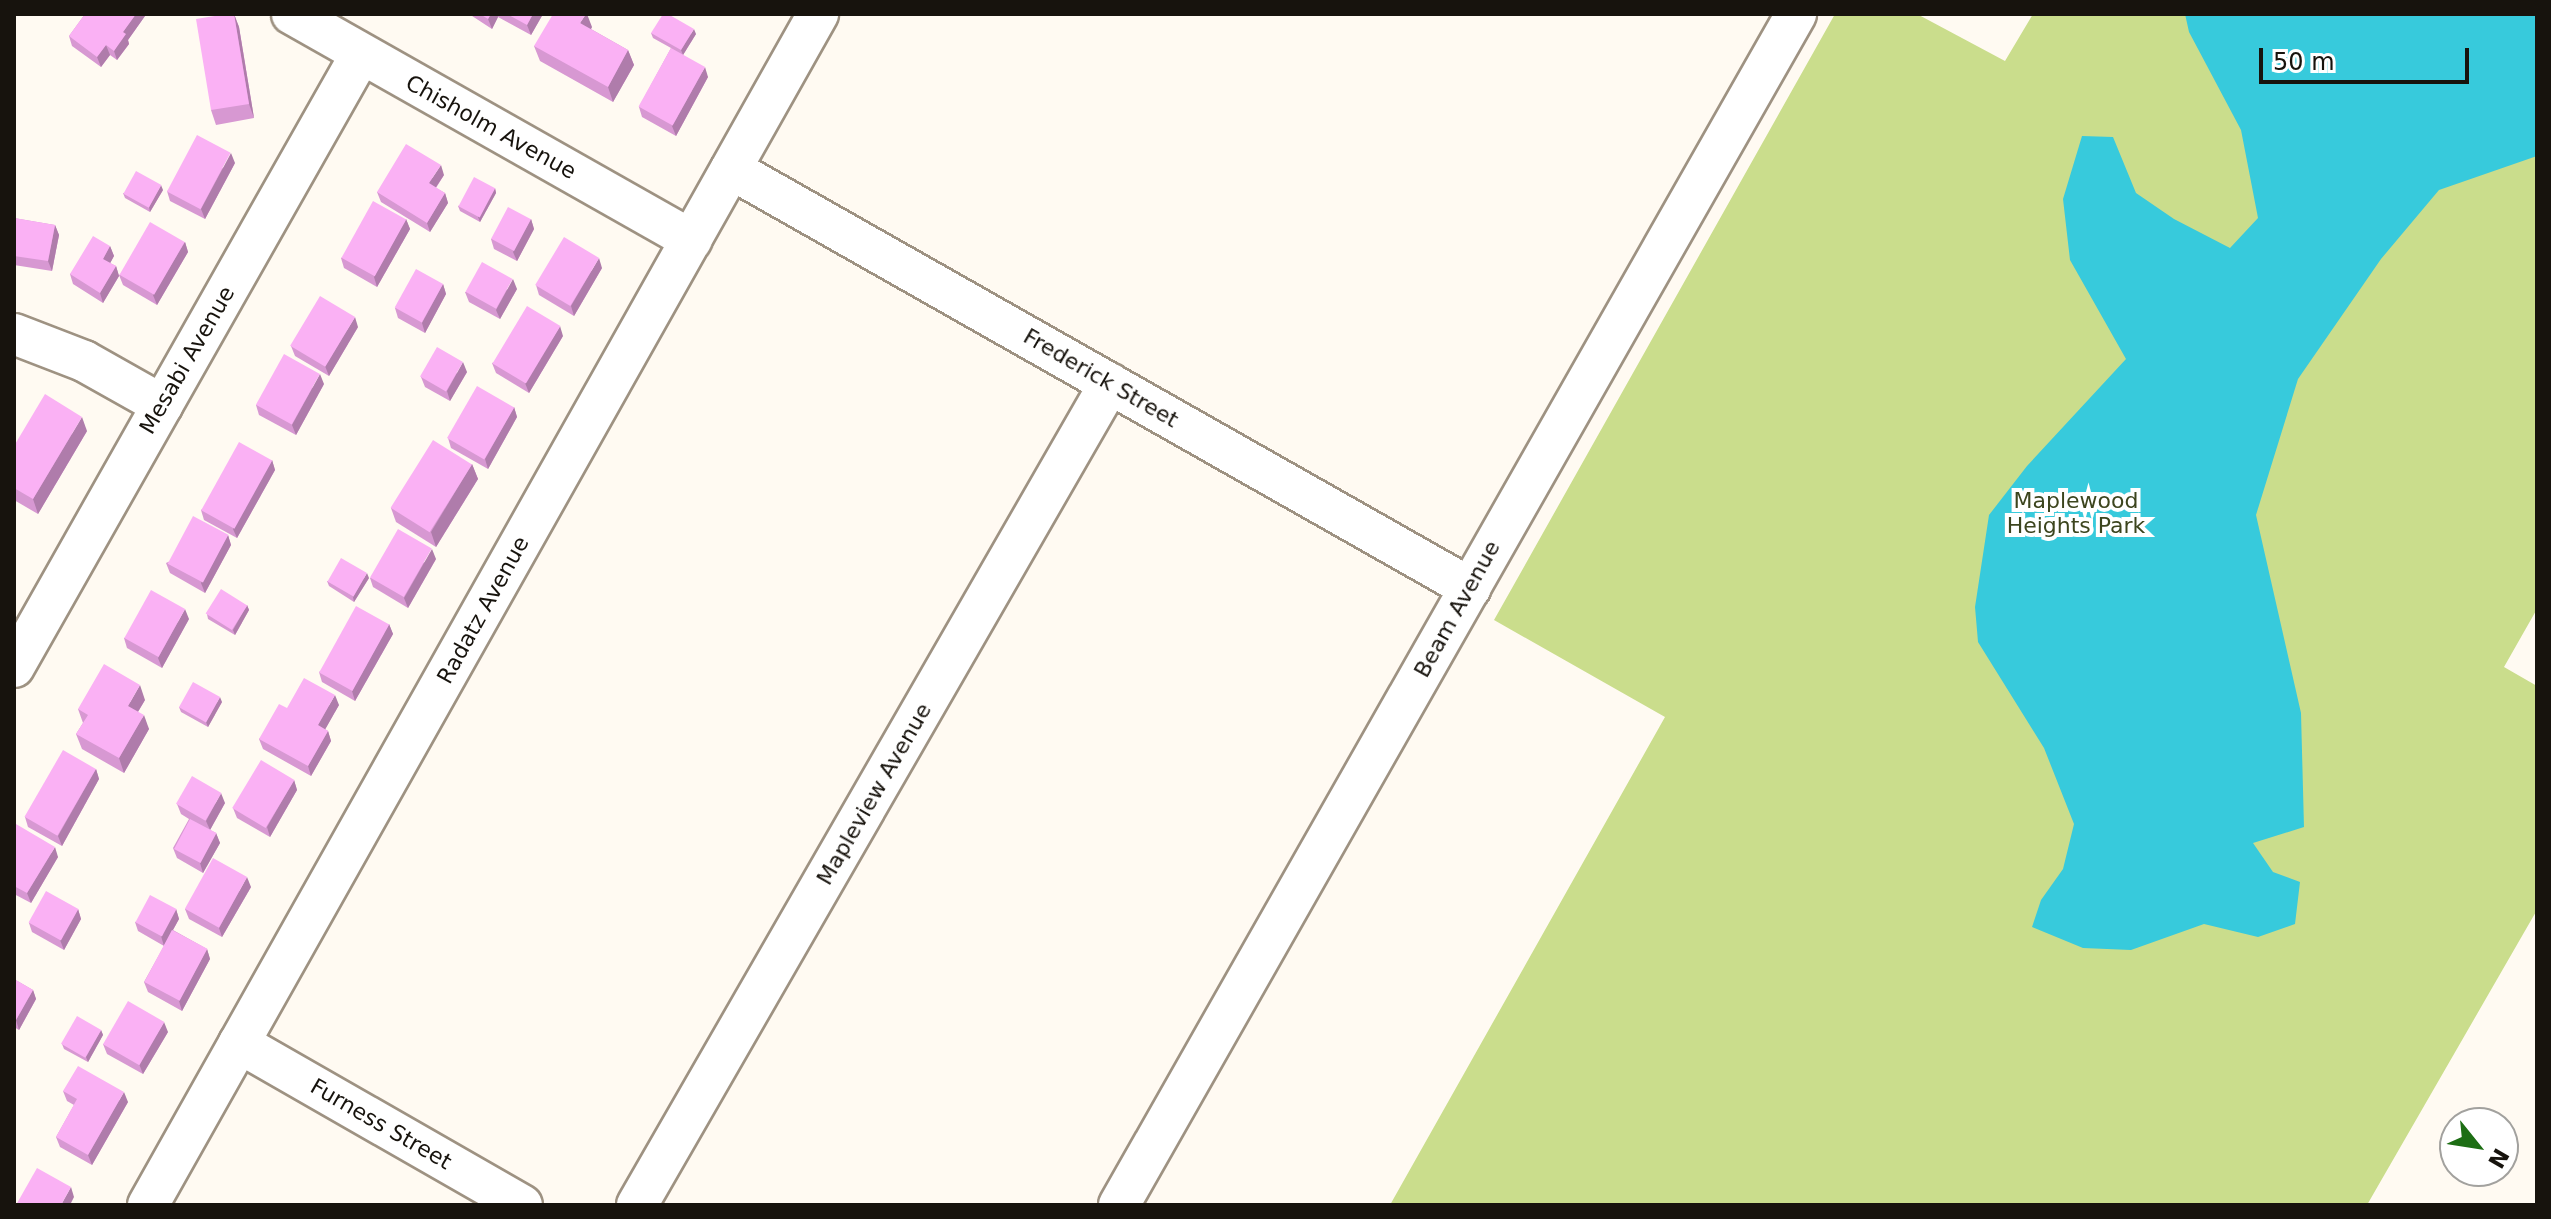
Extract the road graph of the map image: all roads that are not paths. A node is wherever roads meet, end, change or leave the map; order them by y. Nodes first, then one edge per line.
1 (292, 14) edge
2 (818, 14) edge
3 (1796, 14) edge
4 (332, 24) edge
5 (361, 54) junction
6 (731, 169) junction
7 (691, 240) junction
8 (14, 334) edge
9 (1110, 383) junction
10 (162, 405) junction
11 (1470, 588) junction
12 (14, 667) edge
13 (239, 1043) junction
14 (148, 1205) edge
15 (522, 1205) edge
16 (637, 1205) edge
17 (1119, 1205) edge

1 - 4 street, Chisholm Avenue
2 - 6 street, Radatz Avenue
3 - 11 street, Beam Avenue
4 - 5 street, Chisholm Avenue
5 - 7 street, Chisholm Avenue
5 - 10 street, Mesabi Avenue
6 - 7 street, Radatz Avenue
6 - 9 street, Frederick Street
7 - 13 street, Radatz Avenue
8 - 10 street
9 - 11 street, Frederick Street
9 - 16 street, Mapleview Avenue
10 - 12 street, Mesabi Avenue
11 - 17 street, Beam Avenue
13 - 14 street, Radatz Avenue
13 - 15 street, Furness Street

